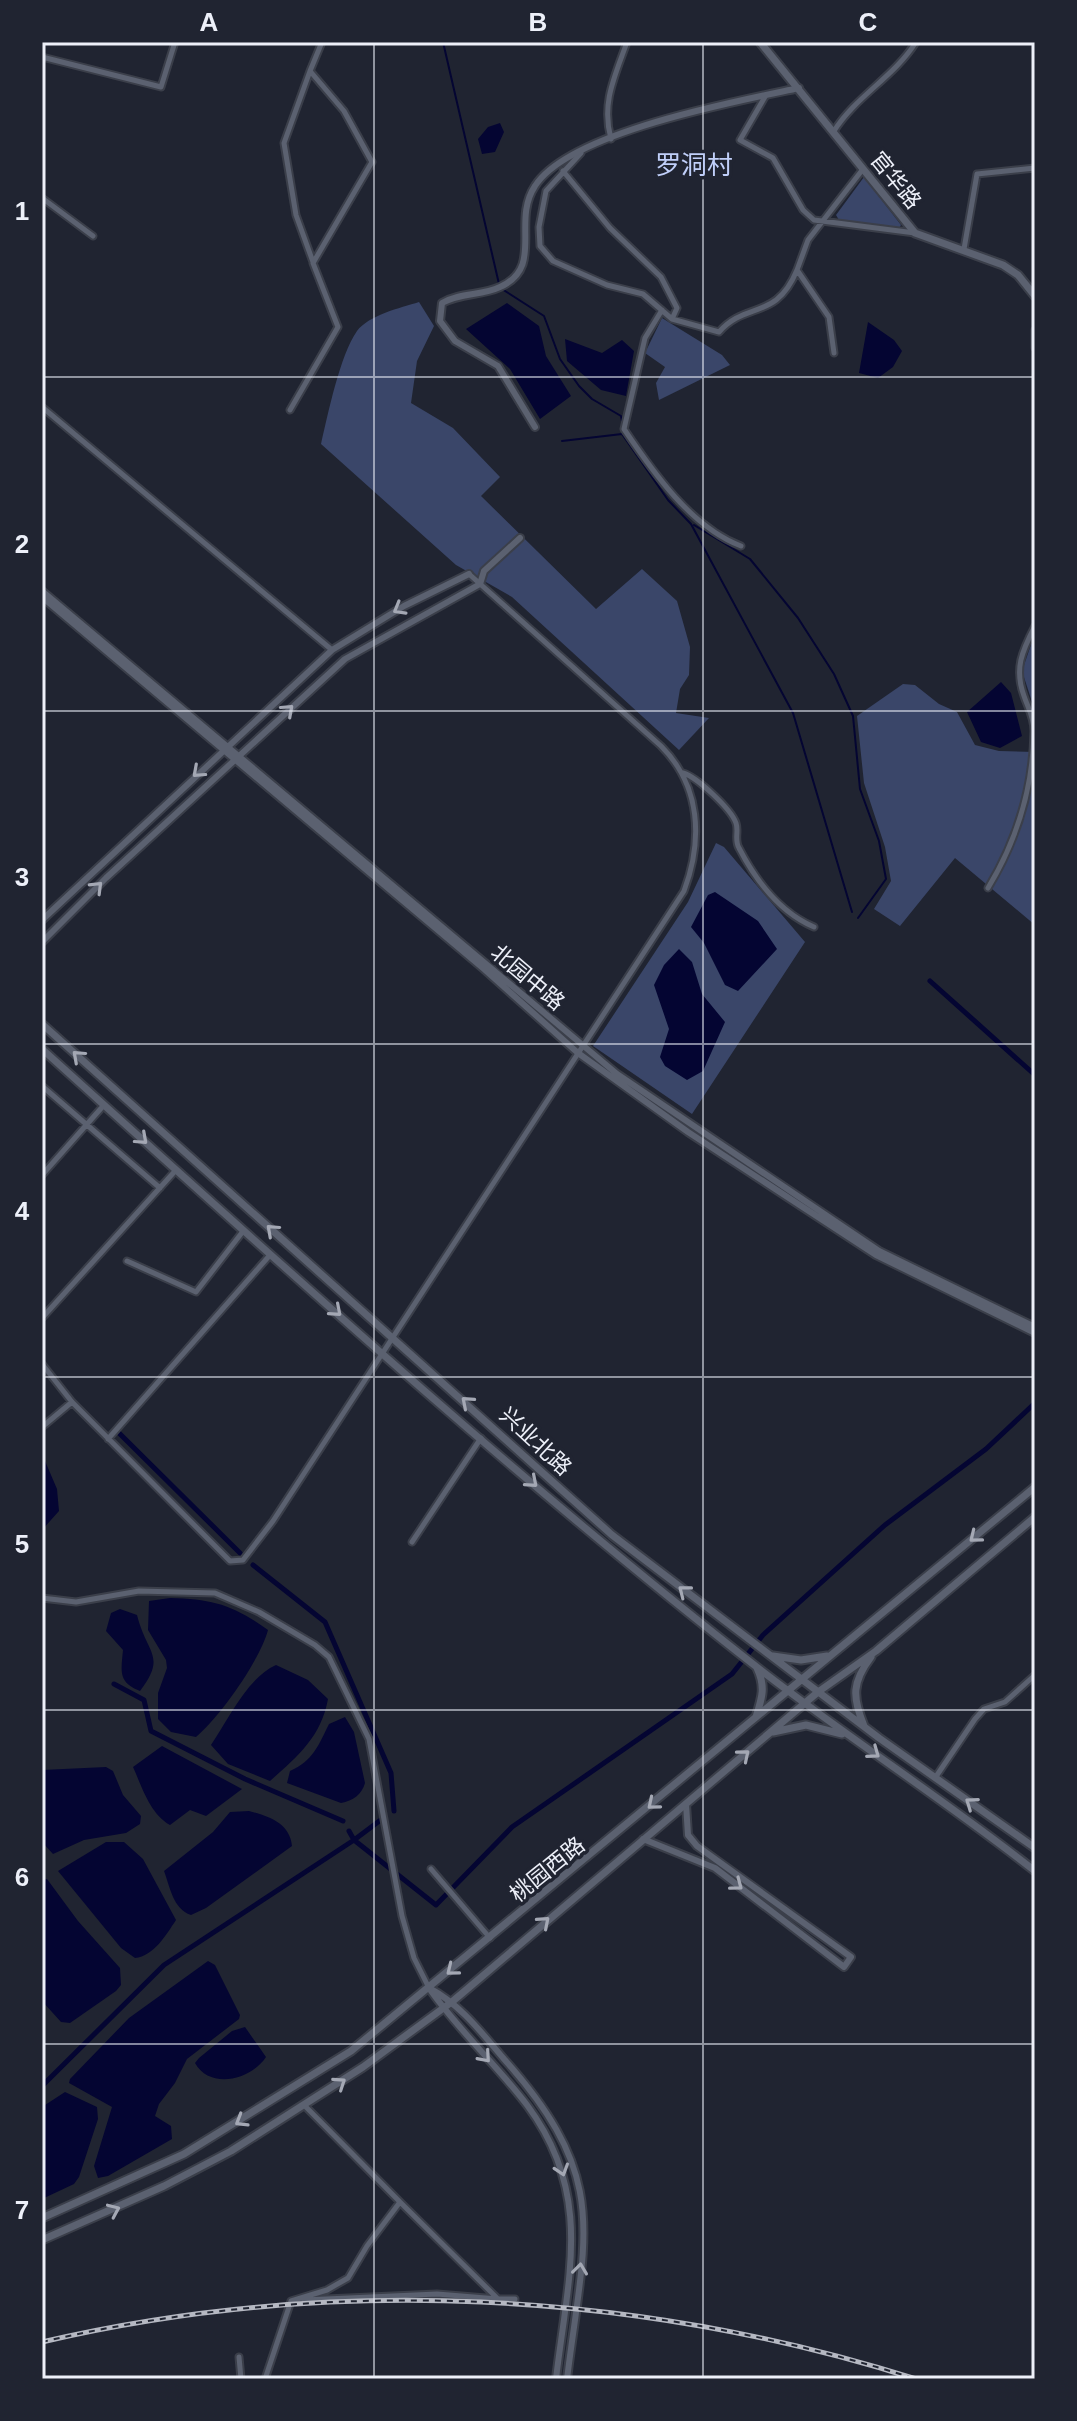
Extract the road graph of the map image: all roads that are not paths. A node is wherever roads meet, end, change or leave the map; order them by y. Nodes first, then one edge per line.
1 (175, 42) edge
2 (322, 42) edge
3 (627, 42) edge
4 (760, 42) edge
5 (916, 42) edge
6 (42, 57) edge
7 (310, 71) junction
8 (799, 88) junction
9 (767, 95) junction
10 (834, 131) junction
11 (611, 139) junction
12 (581, 153) junction
13 (1035, 168) edge
14 (864, 169) junction
15 (563, 171) junction
16 (42, 198) edge
17 (823, 221) junction
18 (915, 233) junction
19 (93, 236) dead end
20 (964, 249) junction
21 (313, 263) junction
22 (797, 270) junction
23 (1035, 296) edge
24 (662, 310) junction
25 (672, 319) junction
26 (1035, 330) edge
27 (1035, 348) edge
28 (834, 353) dead end
29 (42, 407) edge
30 (290, 410) dead end
31 (535, 427) dead end
32 (520, 538) dead end
33 (741, 546) dead end
34 (469, 574) joint
35 (480, 584) junction
36 (42, 591) edge
37 (42, 597) edge
38 (1035, 626) edge
39 (332, 650) junction
40 (225, 747) junction
41 (237, 757) junction
42 (682, 772) junction
43 (988, 888) dead end
44 (42, 920) edge
45 (814, 927) dead end
46 (42, 942) edge
47 (42, 1024) edge
48 (42, 1049) edge
49 (581, 1050) junction
50 (42, 1086) edge
51 (104, 1105) junction
52 (87, 1124) junction
53 (176, 1170) junction
54 (42, 1175) edge
55 (160, 1188) junction
56 (244, 1230) junction
57 (271, 1254) junction
58 (127, 1261) dead end
59 (42, 1318) edge
60 (1035, 1327) edge
61 (1035, 1333) edge
62 (391, 1338) junction
63 (382, 1352) junction
64 (42, 1364) edge
65 (72, 1402) junction
66 (42, 1427) edge
67 (481, 1438) junction
68 (108, 1439) junction
69 (1035, 1487) edge
70 (1035, 1517) edge
71 (412, 1542) dead end
72 (42, 1598) edge
73 (876, 1651) junction
74 (764, 1653) junction
75 (833, 1654) junction
76 (756, 1666) junction
77 (1035, 1675) edge
78 (801, 1680) junction
79 (788, 1690) junction
80 (818, 1692) junction
81 (806, 1704) junction
82 (755, 1718) junction
83 (865, 1728) junction
84 (771, 1733) junction
85 (852, 1738) junction
86 (935, 1778) junction
87 (686, 1804) junction
88 (643, 1839) junction
89 (1035, 1848) edge
90 (431, 1869) dead end
91 (1035, 1871) edge
92 (491, 1938) junction
93 (429, 1988) junction
94 (453, 2001) junction
95 (443, 2009) junction
96 (535, 2094) junction
97 (525, 2102) junction
98 (305, 2106) junction
99 (400, 2202) junction
100 (42, 2218) edge
101 (42, 2240) edge
102 (498, 2299) junction
103 (515, 2299) dead end
104 (291, 2301) junction
105 (239, 2357) dead end
106 (241, 2379) edge
107 (265, 2379) edge
108 (556, 2379) edge
109 (567, 2379) edge

1 - 6 street
2 - 7 street
3 - 11 street
4 - 8 main road, 官华路
5 - 10 street
7 - 21 street
7 - 21 street
8 - 9 street
8 - 10 main road, 官华路
9 - 11 street
9 - 17 street
10 - 14 main road, 官华路
11 - 12 street
12 - 15 street
12 - 31 street
13 - 20 street
14 - 17 street
14 - 18 main road, 官华路
15 - 24 street
15 - 25 street
16 - 19 street
17 - 18 street
17 - 22 street
18 - 20 main road, 官华路
20 - 23 main road, 官华路
21 - 30 street
22 - 25 street
22 - 28 street
24 - 25 street
24 - 33 street
26 - 27 street
29 - 39 street
32 - 35 street
34 - 35 street
34 -> 39 street
41 -> 35 street
35 - 42 street
36 - 40 street, 北园中路
37 - 40 street, 北园中路
38 - 43 street
39 - 40 street
40 - 41 street, 北园中路
40 -> 44 street
46 -> 41 street
41 - 49 street, 北园中路
42 - 45 street
42 - 49 street
62 -> 47 main road, 兴业北路
48 - 51 main road, 兴业北路
49 - 60 street, 北园中路
49 - 61 street, 北园中路
49 - 62 street
50 - 52 street
51 - 52 street
51 -> 53 main road, 兴业北路
52 - 54 street
52 - 55 street
53 - 55 street
53 - 56 main road, 兴业北路
55 - 59 street
56 - 57 main road, 兴业北路
56 - 58 street
57 -> 63 main road, 兴业北路
57 - 68 street
62 - 63 street
74 -> 62 main road, 兴业北路
63 - 67 main road, 兴业北路
63 - 68 street
64 - 65 street
65 - 66 street
65 - 68 street
67 - 71 street
67 -> 76 main road, 兴业北路
69 -> 75 main road, 桃园西路
70 - 73 main road, 桃园西路
72 - 93 street
73 - 80 main road, 桃园西路
73 - 83 main road
74 - 75 main road
74 - 78 main road, 兴业北路
75 - 78 main road, 桃园西路
76 - 79 main road, 兴业北路
76 - 82 main road
77 - 86 street
78 - 79 main road, 桃园西路
78 - 80 main road, 兴业北路
79 - 81 main road, 兴业北路
79 - 82 main road, 桃园西路
80 - 81 main road, 桃园西路
80 - 83 main road, 兴业北路
81 - 84 main road, 桃园西路
81 - 85 main road, 兴业北路
82 -> 92 main road, 桃园西路
83 - 86 main road, 兴业北路
84 - 85 main road
87 -> 84 main road, 桃园西路
85 -> 91 main road, 兴业北路
89 -> 86 main road, 兴业北路
87 - 88 main road, 桃园西路
88 -> 87 street
94 -> 88 main road, 桃园西路
90 - 92 street
92 -> 93 main road, 桃园西路
93 - 94 street
93 - 95 street
93 -> 100 main road, 桃园西路
94 - 95 main road, 桃园西路
94 - 96 street
95 -> 97 street
98 -> 95 main road, 桃园西路
96 - 97 street
109 -> 96 street
97 -> 108 street
98 - 99 street
101 -> 98 main road, 桃园西路
99 - 102 street
99 - 104 street
102 - 103 street
102 - 104 street
104 - 107 street
105 - 106 street

